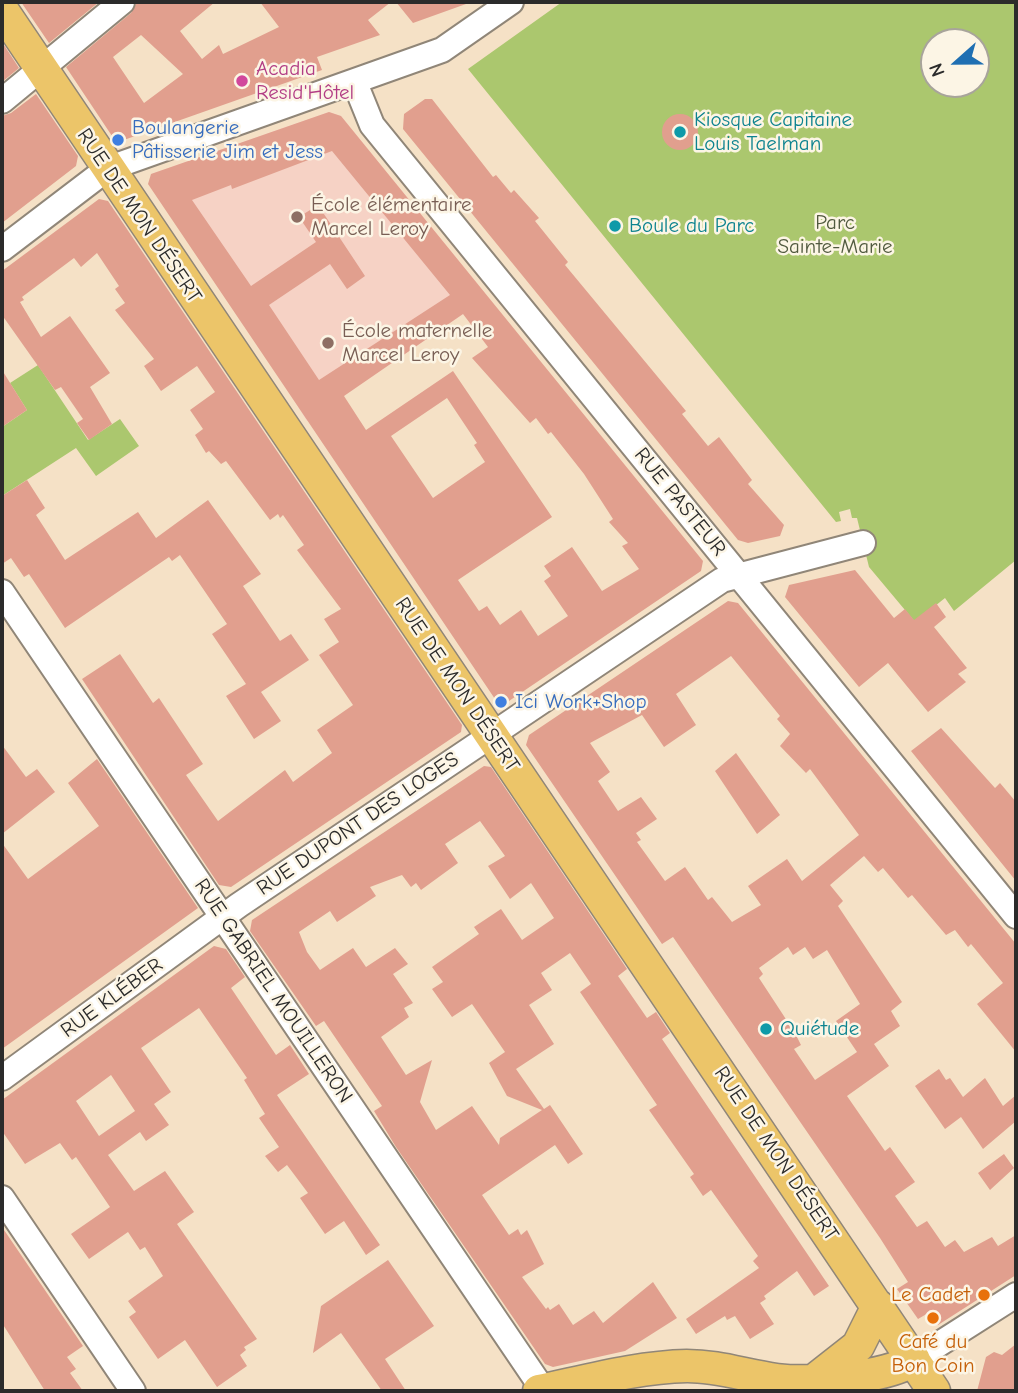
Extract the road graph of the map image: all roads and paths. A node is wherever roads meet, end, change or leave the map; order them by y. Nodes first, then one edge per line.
1 (122, 2) edge
2 (511, 2) edge
3 (2, 10) edge
4 (41, 69) junction
5 (355, 83) junction
6 (2, 101) edge
7 (107, 169) junction
8 (2, 249) edge
9 (863, 543) dead end
10 (739, 574) junction
11 (2, 592) edge
12 (491, 735) junction
13 (1016, 916) edge
14 (222, 917) junction
15 (2, 1078) edge
16 (2, 1198) edge
17 (1016, 1295) edge
18 (878, 1306) junction
19 (914, 1360) junction
20 (799, 1383) edge
21 (133, 1391) edge
22 (542, 1391) edge
23 (934, 1391) edge

1 - 4 street
2 - 5 street
3 - 4 main road, RUE DE MON DÉSERT
4 - 6 street
4 - 7 main road, RUE DE MON DÉSERT
5 - 7 street
5 - 10 street, RUE PASTEUR
7 - 8 street
7 - 12 main road, RUE DE MON DÉSERT
9 - 10 street, RUE DUPONT DES LOGES
10 - 12 street, RUE DUPONT DES LOGES
10 - 13 street, RUE PASTEUR
11 - 14 street, RUE GABRIEL MOUILLERON
12 - 14 street, RUE DUPONT DES LOGES
12 - 18 main road, RUE DE MON DÉSERT
14 - 15 street, RUE KLÉBER
14 - 22 street, RUE GABRIEL MOUILLERON
16 - 21 street
17 - 19 street
18 - 19 main road, RUE DE MON DÉSERT
18 - 20 main road
19 - 20 main road
19 - 23 main road, RUE DE MON DÉSERT
20 - 22 main road

